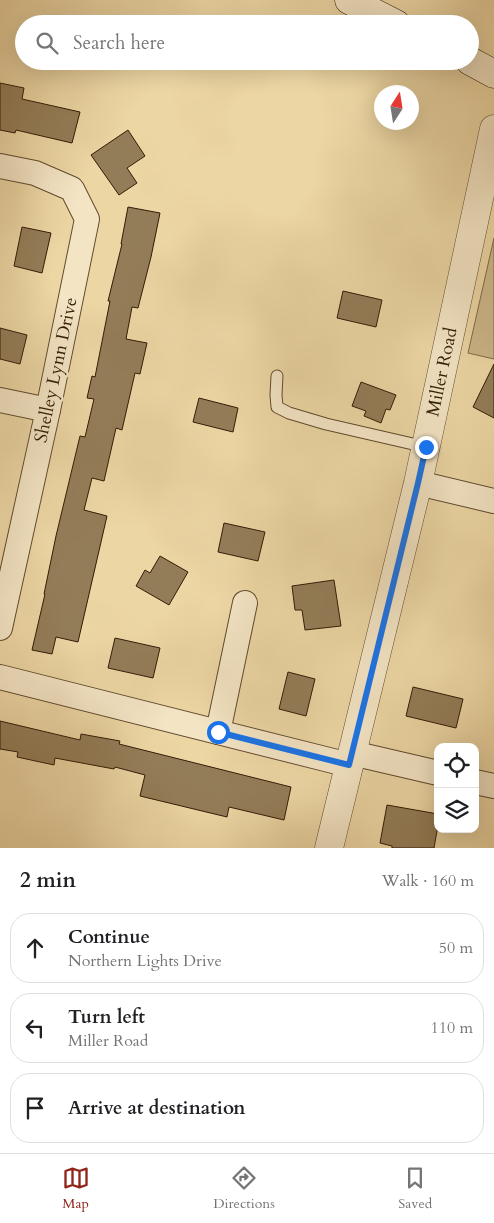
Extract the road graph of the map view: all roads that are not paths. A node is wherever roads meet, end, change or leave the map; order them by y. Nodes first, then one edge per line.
1 (349, 0) edge
2 (378, 15) edge
3 (479, 66) edge
4 (494, 74) edge
5 (494, 129) edge
6 (0, 166) edge
7 (278, 376) dead end
8 (0, 400) edge
9 (48, 410) junction
10 (426, 447) junction
11 (418, 483) junction
12 (494, 500) edge
13 (245, 603) dead end
14 (0, 628) edge
15 (0, 677) edge
16 (218, 732) junction
17 (351, 759) junction
18 (434, 772) edge
19 (479, 783) edge
20 (494, 786) edge
21 (329, 848) edge

1 - 2 street
3 - 4 street
5 - 10 street, Miller Road
6 - 9 street, Shelley Lynn Drive
7 - 10 lane
8 - 9 street
9 - 14 street, Shelley Lynn Drive
10 - 11 street, Miller Road
11 - 12 street
11 - 17 street, Miller Road
13 - 16 street
15 - 16 street
16 - 17 street
17 - 18 street
17 - 21 street, Miller Road
19 - 20 street

